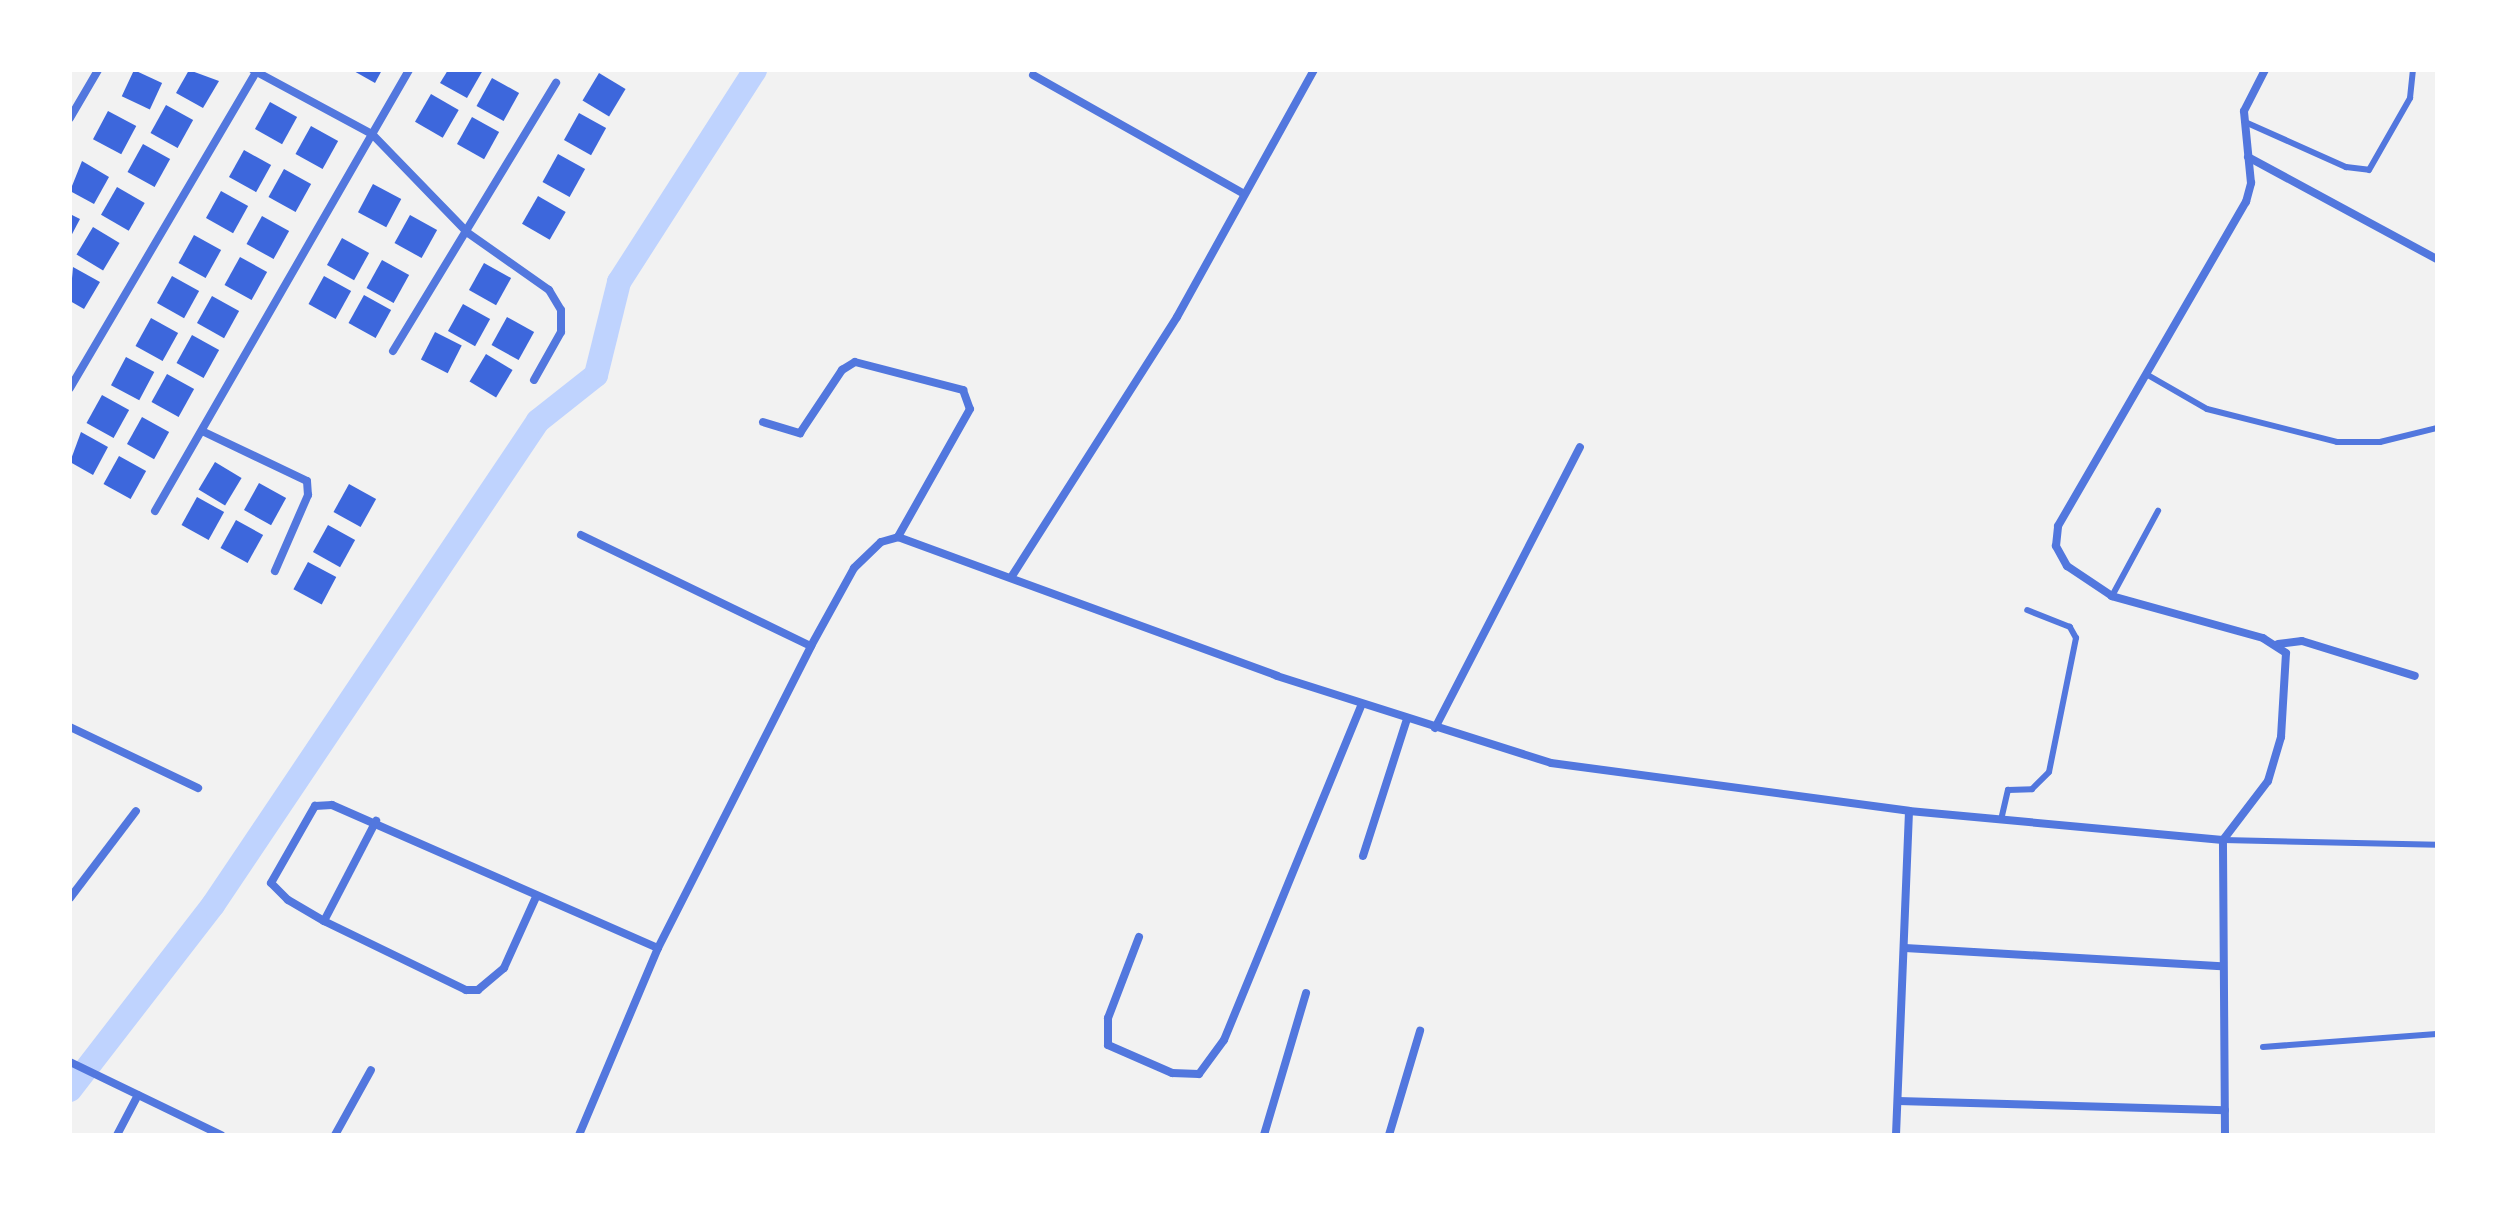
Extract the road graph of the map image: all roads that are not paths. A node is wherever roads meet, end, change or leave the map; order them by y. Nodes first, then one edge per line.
1 (98, 70) edge
2 (255, 70) edge
3 (409, 70) edge
4 (1314, 70) edge
5 (2265, 70) edge
6 (2413, 70) edge
7 (1033, 75) dead end
8 (556, 83) dead end
9 (70, 118) edge
10 (2245, 122) junction
11 (372, 134) junction
12 (2248, 157) junction
13 (1244, 194) junction
14 (468, 233) junction
15 (2437, 259) edge
16 (393, 351) dead end
17 (2146, 374) junction
18 (534, 380) dead end
19 (70, 388) edge
20 (763, 422) dead end
21 (2437, 428) edge
22 (202, 431) junction
23 (1580, 447) dead end
24 (155, 511) dead end
25 (2158, 511) dead end
26 (581, 535) dead end
27 (898, 537) junction
28 (275, 571) dead end
29 (1012, 576) junction
30 (2112, 596) junction
31 (2027, 610) dead end
32 (2278, 644) junction
33 (811, 646) junction
34 (2415, 676) dead end
35 (1362, 704) junction
36 (1407, 719) junction
37 (70, 727) edge
38 (1435, 728) junction
39 (198, 788) dead end
40 (136, 811) dead end
41 (1909, 811) junction
42 (2001, 820) junction
43 (376, 821) junction
44 (2223, 840) junction
45 (2437, 845) edge
46 (1363, 856) dead end
47 (536, 897) junction
48 (70, 898) edge
49 (324, 921) junction
50 (1139, 937) dead end
51 (658, 948) junction
52 (1905, 948) junction
53 (2221, 966) junction
54 (1306, 993) dead end
55 (1420, 1031) dead end
56 (2437, 1034) edge
57 (2263, 1047) dead end
58 (70, 1062) edge
59 (371, 1070) dead end
60 (138, 1095) junction
61 (1898, 1101) junction
62 (2225, 1110) junction
63 (117, 1135) edge
64 (221, 1135) edge
65 (335, 1135) edge
66 (579, 1135) edge
67 (1264, 1135) edge
68 (1389, 1135) edge
69 (1896, 1135) edge
70 (2225, 1135) edge

1 - 9 street
2 - 11 street
2 - 19 street
3 - 11 street
4 - 13 street
5 - 10 street
6 - 10 lane
7 - 13 street
8 - 14 street
10 - 12 street
11 - 14 street
11 - 22 street
12 - 15 street
12 - 17 street
13 - 29 street
14 - 16 street
14 - 18 street
17 - 21 lane
17 - 30 street
20 - 27 street
22 - 24 street
22 - 28 street
23 - 38 street
25 - 30 lane
26 - 33 street
27 - 29 street
27 - 33 street
29 - 35 street
30 - 32 street
31 - 42 lane
32 - 34 street
32 - 44 street
33 - 51 street
35 - 36 street
35 - 50 street
36 - 38 street
36 - 46 street
37 - 39 street
38 - 41 street
40 - 48 street
41 - 42 street
41 - 52 street
42 - 44 street
43 - 47 street
43 - 49 street
43 - 49 street
44 - 45 lane
44 - 53 street
47 - 49 street
47 - 51 street
51 - 66 street
52 - 53 street
52 - 61 street
53 - 62 street
54 - 67 street
55 - 68 street
56 - 57 lane
58 - 60 street
59 - 65 street
60 - 63 street
60 - 64 street
61 - 62 street
61 - 69 street
62 - 70 street

